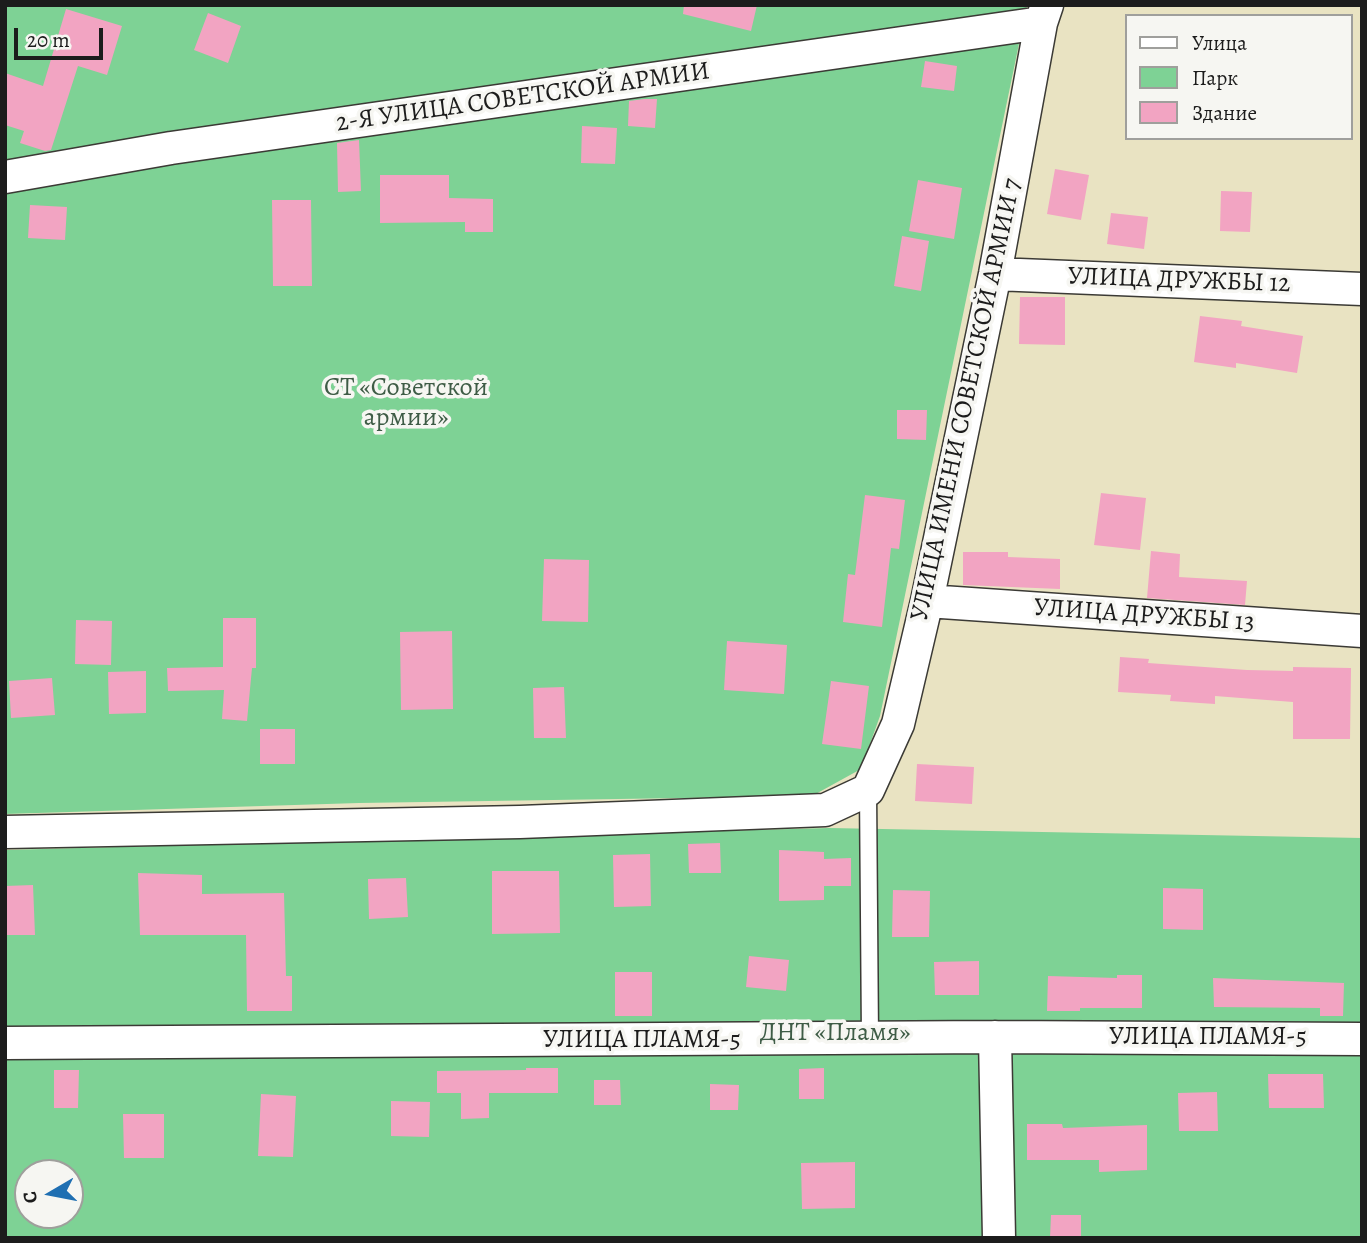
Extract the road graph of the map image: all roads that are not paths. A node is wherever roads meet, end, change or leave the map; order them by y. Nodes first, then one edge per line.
1 (1044, 14) edge
2 (5, 177) edge
3 (995, 274) junction
4 (1362, 289) edge
5 (927, 601) junction
6 (1362, 631) edge
7 (868, 790) junction
8 (5, 832) edge
9 (995, 1037) junction
10 (870, 1039) junction
11 (1362, 1039) edge
12 (5, 1044) edge
13 (999, 1238) edge

1 - 2 street, 2-Я УЛИЦА СОВЕТСКОЙ АРМИИ
1 - 3 street, УЛИЦА ИМЕНИ СОВЕТСКОЙ АРМИИ 7
3 - 4 street, УЛИЦА ДРУЖБЫ 12
3 - 5 street, УЛИЦА ИМЕНИ СОВЕТСКОЙ АРМИИ 7
5 - 6 street, УЛИЦА ДРУЖБЫ 13
5 - 7 street, УЛИЦА ИМЕНИ СОВЕТСКОЙ АРМИИ 7
7 - 8 street
7 - 10 lane
9 - 10 street, УЛИЦА ПЛАМЯ-5
9 - 11 street, УЛИЦА ПЛАМЯ-5
9 - 13 street
10 - 12 street, УЛИЦА ПЛАМЯ-5

